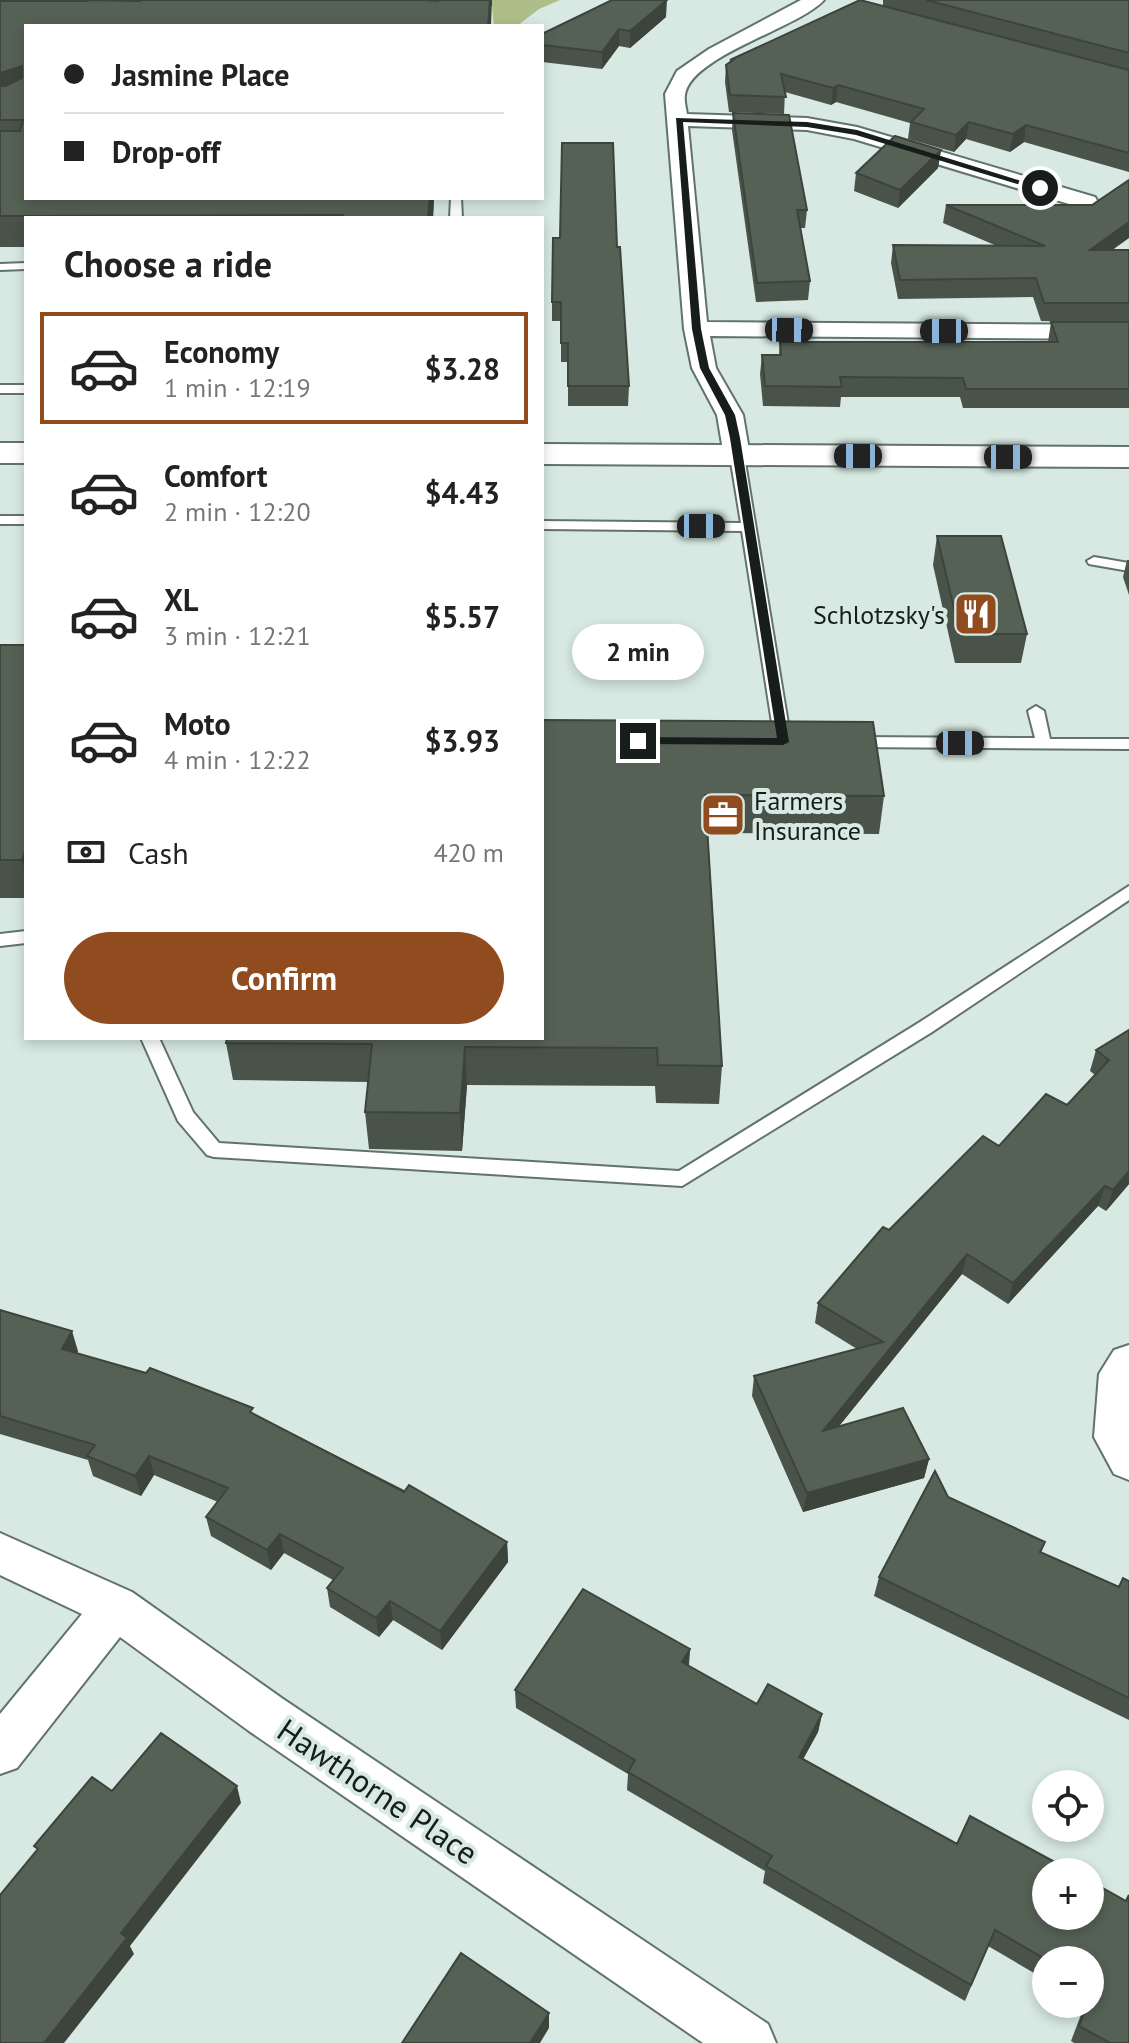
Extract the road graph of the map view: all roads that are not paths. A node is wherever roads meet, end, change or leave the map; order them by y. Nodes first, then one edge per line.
1 (815, 0) edge
2 (679, 120) junction
3 (1087, 202) edge
4 (24, 266) edge
5 (0, 267) edge
6 (696, 329) junction
7 (1129, 332) edge
8 (0, 389) edge
9 (24, 389) edge
10 (0, 453) edge
11 (24, 453) edge
12 (544, 454) edge
13 (737, 456) junction
14 (1129, 457) edge
15 (0, 520) edge
16 (24, 520) edge
17 (544, 525) edge
18 (749, 527) junction
19 (1094, 561) dead end
20 (1129, 567) edge
21 (1036, 711) dead end
22 (783, 742) edge
23 (842, 742) edge
24 (1044, 744) junction
25 (1129, 744) edge
26 (1129, 892) edge
27 (24, 937) edge
28 (0, 940) edge
29 (151, 1040) edge
30 (1129, 1362) edge
31 (1129, 1461) edge
32 (0, 1553) edge
33 (116, 1607) junction
34 (0, 1751) edge
35 (749, 2043) edge

1 - 2 street
2 - 3 street
2 - 6 street
4 - 5 lane
6 - 7 street
6 - 13 street
8 - 9 lane
10 - 11 main road
12 - 13 main road
13 - 14 main road
13 - 18 lane
15 - 16 lane
17 - 18 lane
18 - 22 lane
19 - 20 lane
21 - 24 lane
23 - 24 lane
24 - 25 lane
26 - 29 lane
27 - 28 lane
30 - 31 street
32 - 33 street, Hawthorne Place
33 - 34 street
33 - 35 street, Hawthorne Place

